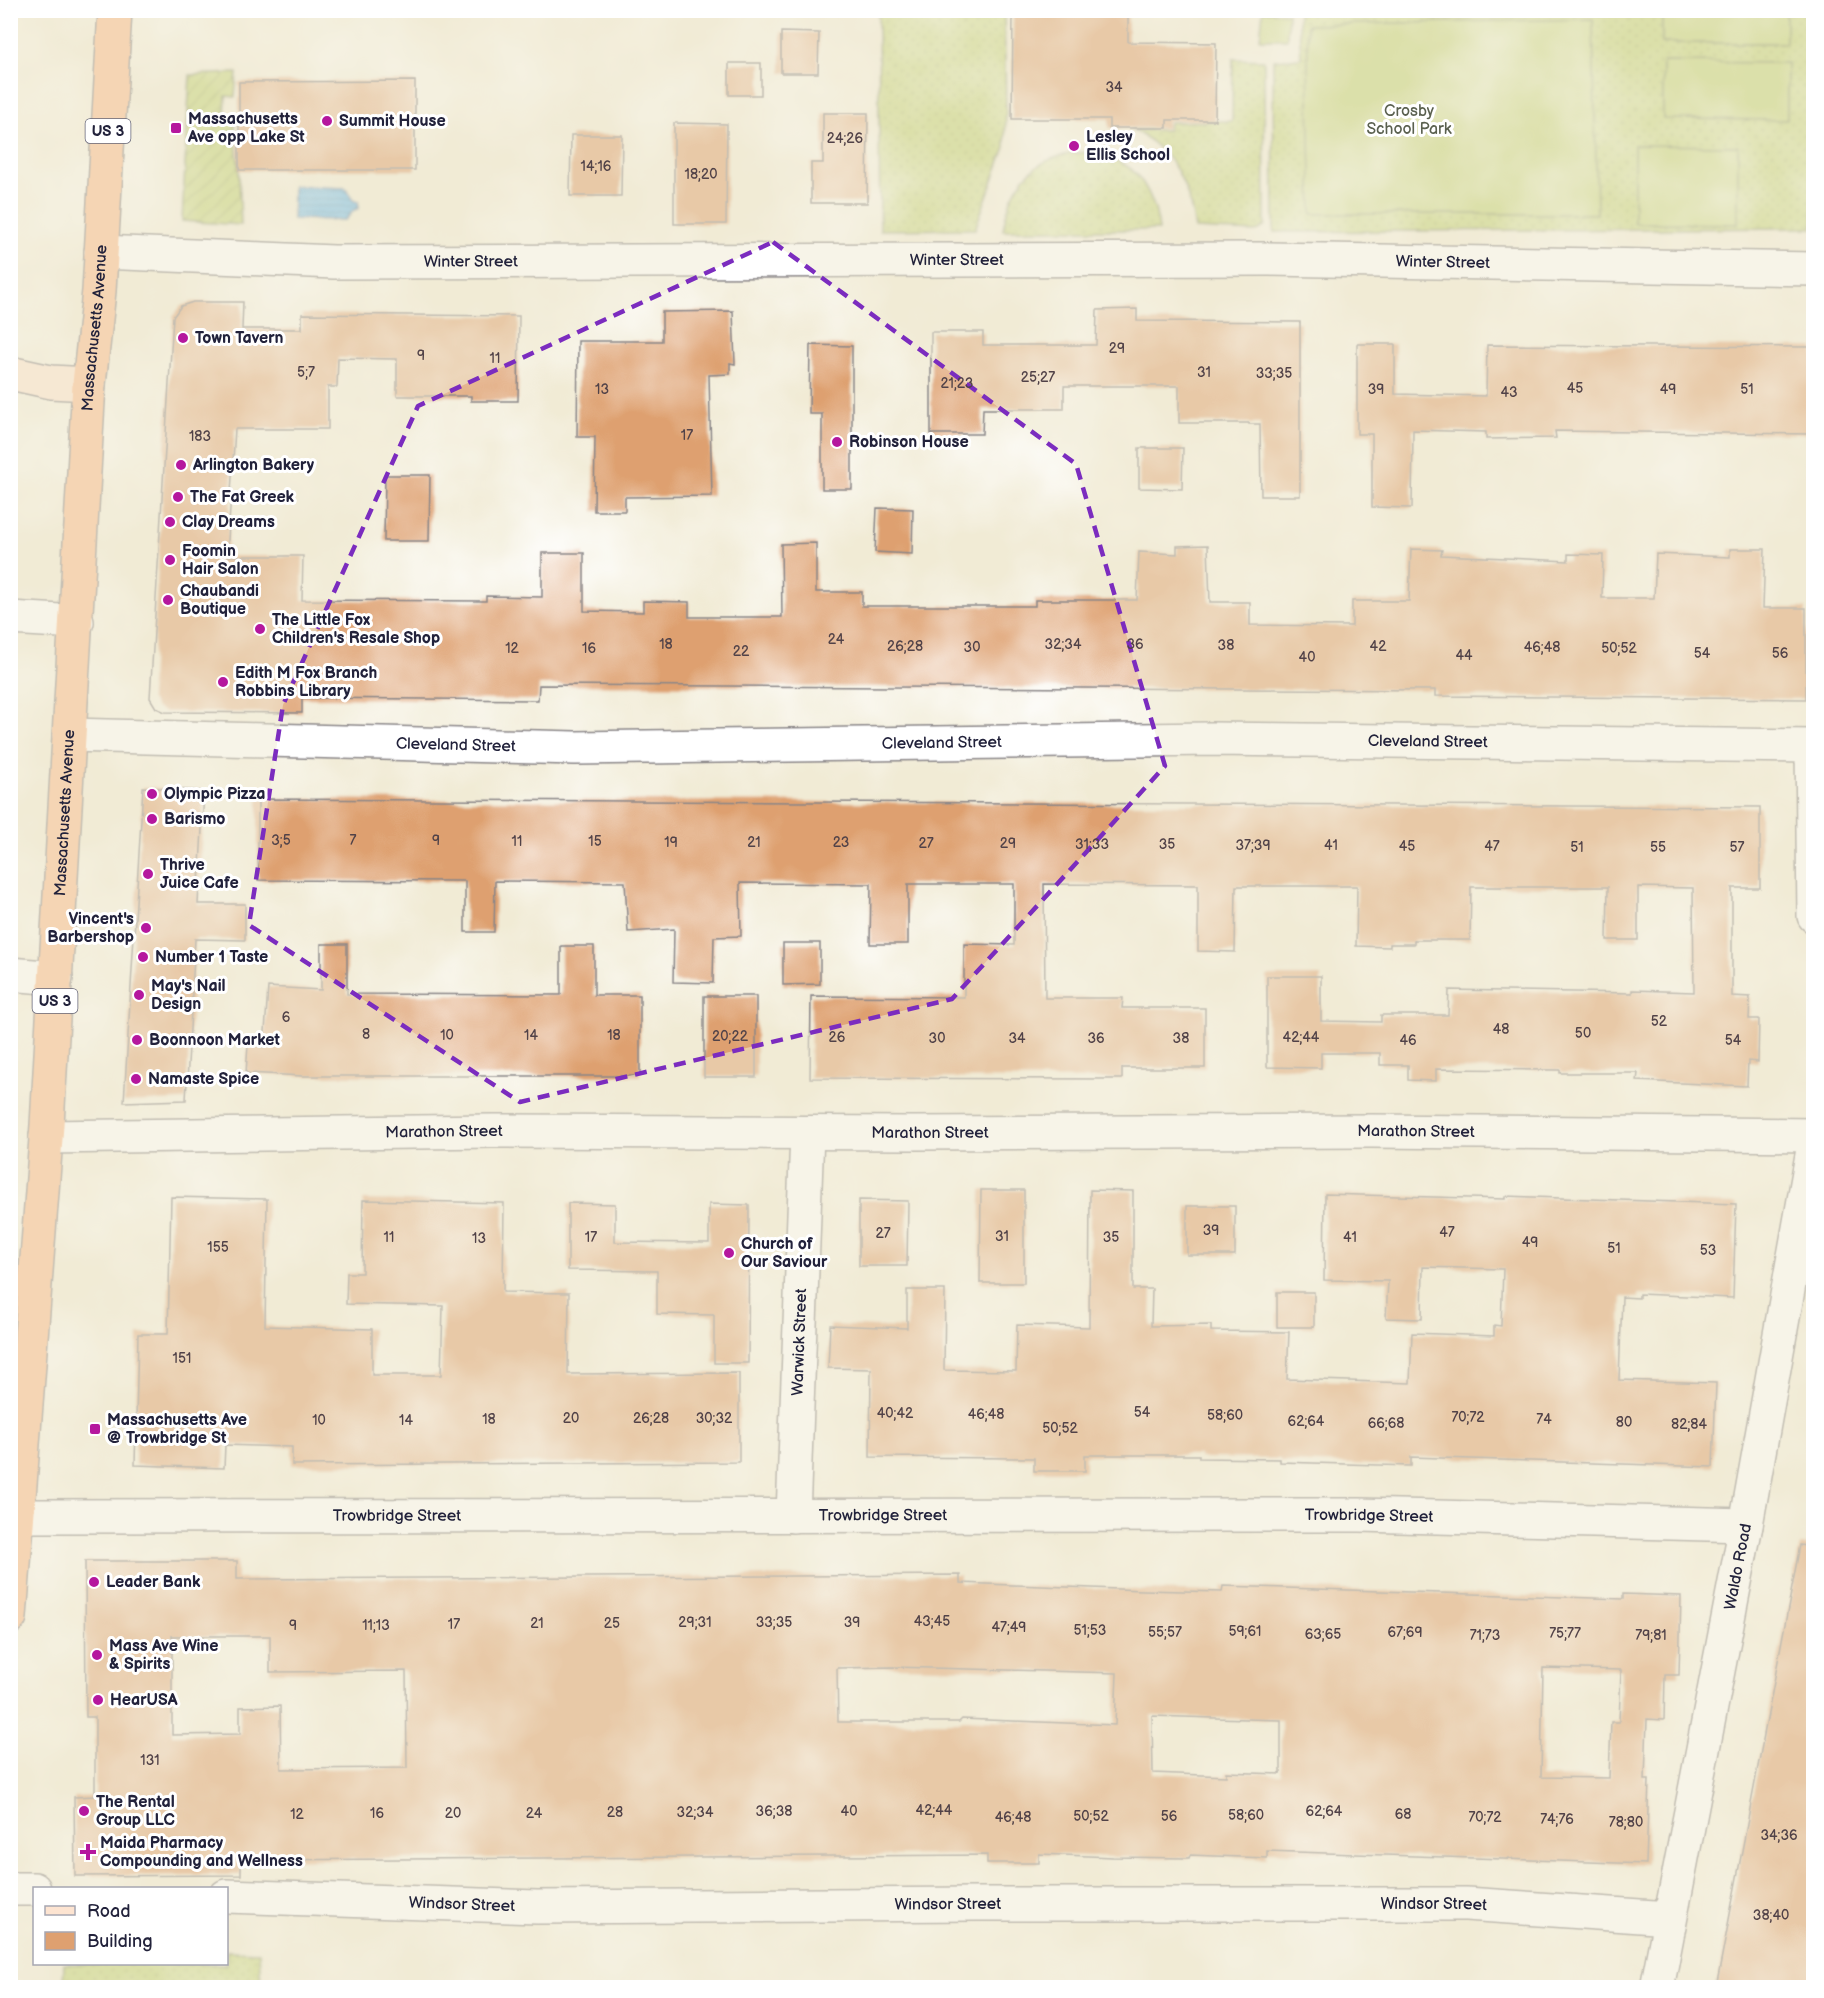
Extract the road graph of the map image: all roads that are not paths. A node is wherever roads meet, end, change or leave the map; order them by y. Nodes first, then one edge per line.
1 (116, 10) edge
2 (101, 252) junction
3 (1814, 269) edge
4 (10, 373) edge
5 (89, 384) junction
6 (10, 618) edge
7 (77, 622) junction
8 (69, 735) junction
9 (1813, 746) edge
10 (1814, 916) edge
11 (10, 974) edge
12 (56, 978) junction
13 (807, 1132) junction
14 (1814, 1135) edge
15 (46, 1137) junction
16 (1814, 1144) edge
17 (21, 1322) edge
18 (19, 1516) junction
19 (793, 1516) junction
20 (1746, 1525) junction
21 (10, 1617) edge
22 (10, 1888) edge
23 (33, 1889) edge
24 (228, 1896) edge
25 (1669, 1918) junction
26 (1657, 1988) edge

1 - 2 highway, Massachusetts Avenue / US 3
2 - 3 street, Winter Street
2 - 5 highway, Massachusetts Avenue / US 3
4 - 5 main road
5 - 7 highway, Massachusetts Avenue / US 3
6 - 7 street
7 - 8 highway, Massachusetts Avenue / US 3
8 - 9 street, Cleveland Street
8 - 12 highway, Massachusetts Avenue / US 3
9 - 10 street
11 - 12 street
12 - 15 highway, Massachusetts Avenue / US 3
13 - 14 street, Marathon Street
13 - 15 street, Marathon Street
13 - 19 street, Warwick Street
15 - 17 highway, Massachusetts Avenue / US 3
16 - 20 street, Waldo Road
17 - 18 highway, Massachusetts Avenue / US 3
18 - 19 street, Trowbridge Street
18 - 21 highway, Massachusetts Avenue / US 3
19 - 20 street, Trowbridge Street
20 - 25 street, Waldo Road
22 - 23 street
24 - 25 street, Windsor Street
25 - 26 street, Waldo Road

